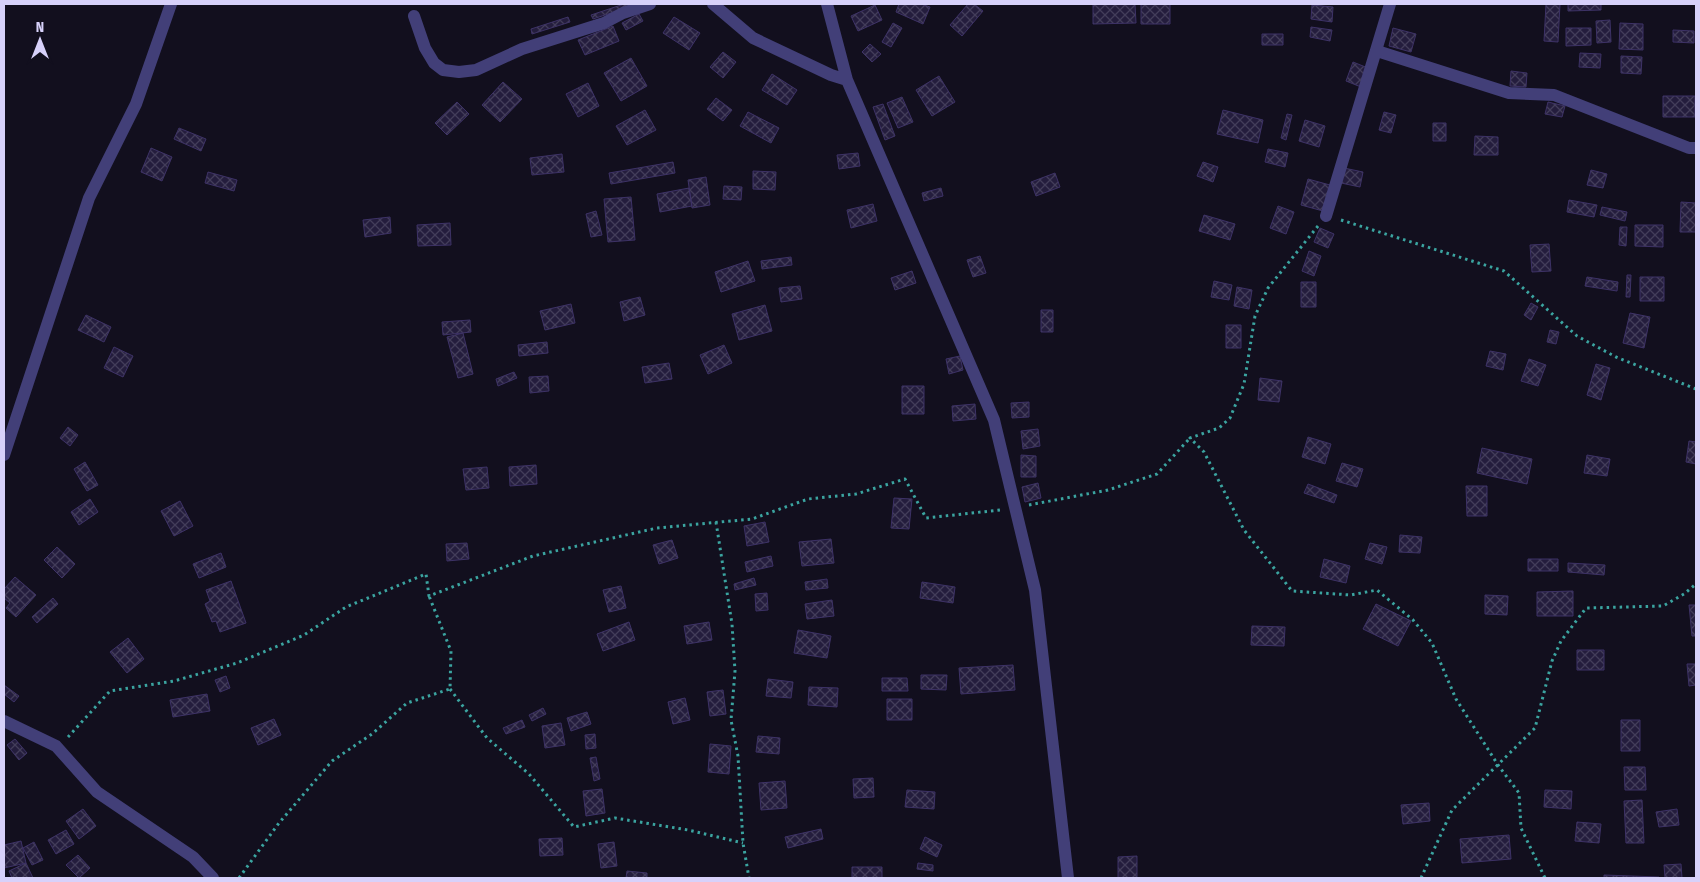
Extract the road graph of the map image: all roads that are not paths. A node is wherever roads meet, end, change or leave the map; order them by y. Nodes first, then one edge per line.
1 (171, 4) edge
2 (650, 4) edge
3 (713, 4) edge
4 (827, 4) edge
5 (1390, 4) edge
6 (414, 16) dead end
7 (1376, 51) junction
8 (847, 80) junction
9 (1696, 148) edge
10 (1326, 216) road end
11 (4, 455) edge
12 (4, 721) edge
13 (213, 878) edge
14 (1068, 878) edge

1 - 11 street
2 - 6 street
3 - 8 street
4 - 8 street
5 - 7 street
7 - 9 street
7 - 10 street
8 - 14 street
12 - 13 street

